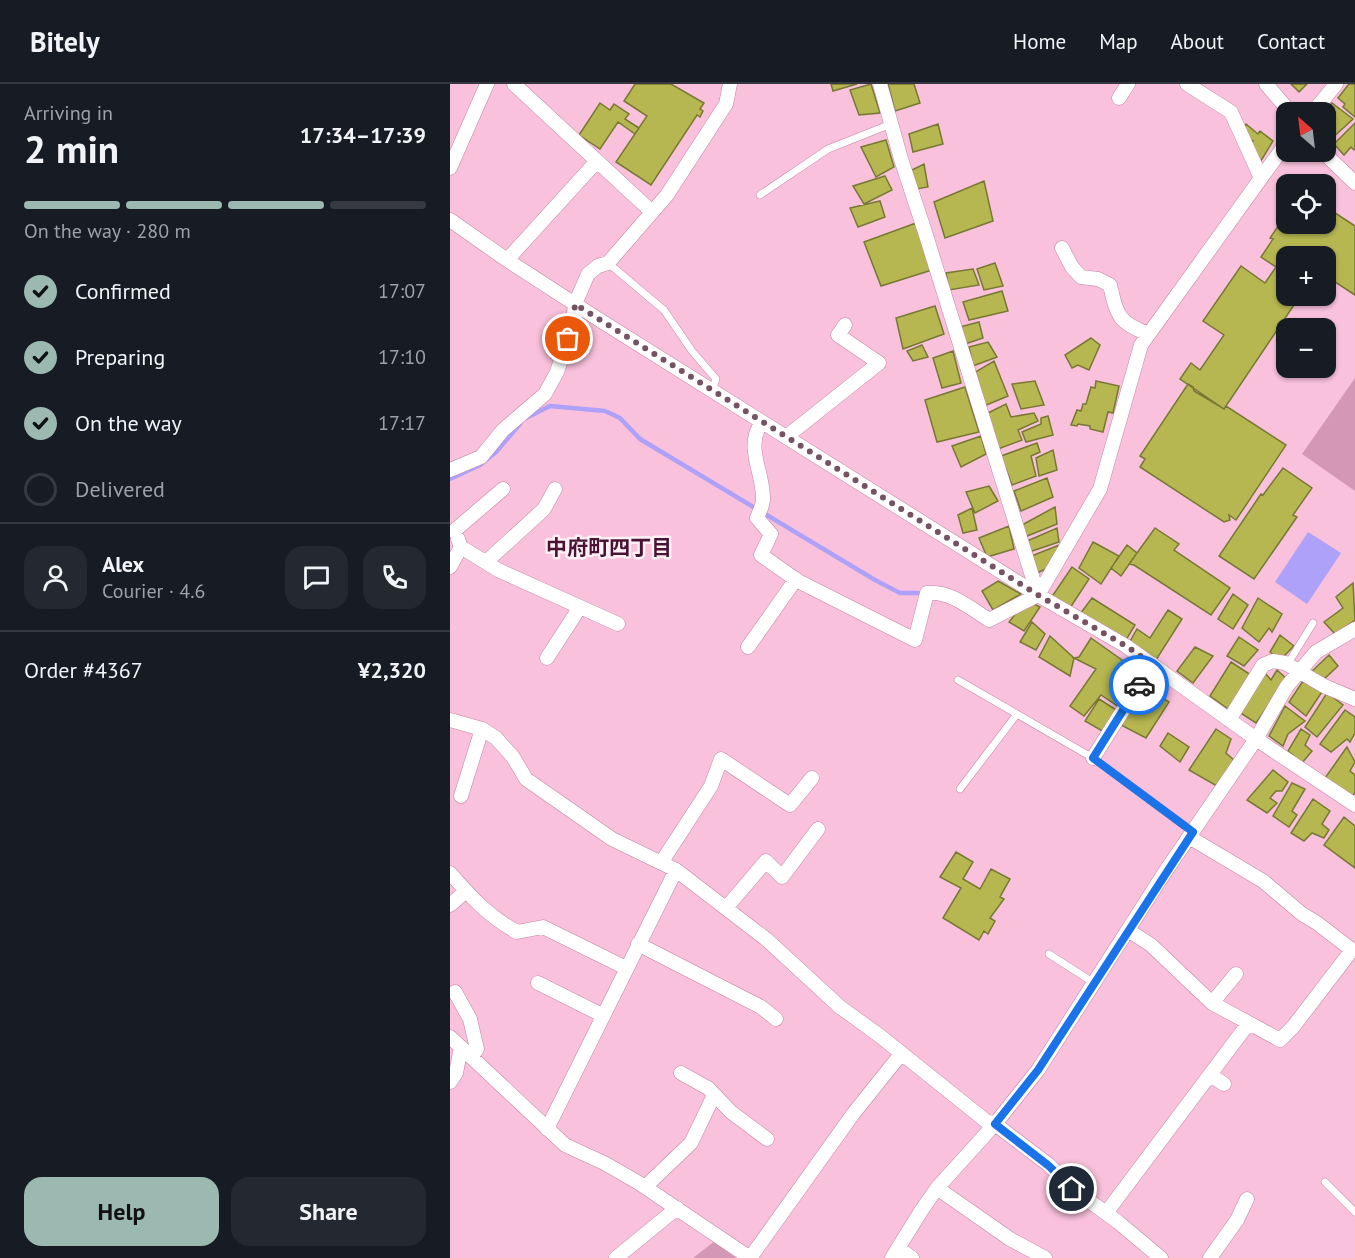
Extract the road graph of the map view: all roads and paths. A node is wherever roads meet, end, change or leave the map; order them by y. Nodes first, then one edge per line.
1 (487, 84) edge
2 (730, 84) edge
3 (880, 84) edge
4 (1128, 84) edge
5 (1187, 84) edge
6 (1266, 84) edge
7 (1336, 84) edge
8 (524, 87) edge
9 (1119, 98) dead end
10 (1281, 102) edge
11 (1321, 102) edge
12 (891, 124) junction
13 (1276, 157) edge
14 (597, 161) junction
15 (1333, 162) edge
16 (450, 168) edge
17 (1261, 178) junction
18 (1355, 183) edge
19 (760, 195) dead end
20 (652, 212) junction
21 (450, 220) edge
22 (1062, 248) dead end
23 (507, 260) junction
24 (608, 263) junction
25 (575, 304) junction
26 (844, 326) dead end
27 (1149, 334) junction
28 (712, 390) junction
29 (762, 422) junction
30 (786, 437) junction
31 (450, 470) edge
32 (503, 489) dead end
33 (555, 489) dead end
34 (452, 527) edge
35 (461, 547) junction
36 (486, 562) junction
37 (450, 567) edge
38 (796, 579) junction
39 (1038, 595) junction
40 (580, 607) junction
41 (1313, 623) dead end
42 (618, 624) dead end
43 (1355, 629) edge
44 (748, 647) dead end
45 (547, 658) dead end
46 (1152, 664) junction
47 (1293, 668) junction
48 (958, 680) dead end
49 (1355, 699) edge
50 (1017, 714) junction
51 (450, 720) edge
52 (1229, 720) junction
53 (482, 729) junction
54 (1256, 739) junction
55 (1093, 758) junction
56 (812, 778) dead end
57 (960, 789) dead end
58 (460, 796) dead end
59 (1355, 806) edge
60 (818, 829) dead end
61 (1191, 835) junction
62 (661, 863) junction
63 (676, 870) junction
64 (450, 873) edge
65 (465, 891) junction
66 (450, 905) edge
67 (726, 909) junction
68 (1128, 930) junction
69 (638, 944) junction
70 (1354, 951) edge
71 (1049, 954) dead end
72 (626, 968) junction
73 (1236, 974) dead end
74 (538, 983) dead end
75 (1094, 983) junction
76 (455, 992) dead end
77 (1212, 1003) junction
78 (602, 1015) junction
79 (776, 1019) dead end
80 (1248, 1024) junction
81 (450, 1038) edge
82 (466, 1052) junction
83 (901, 1054) junction
84 (681, 1073) dead end
85 (1210, 1075) junction
86 (450, 1082) edge
87 (1224, 1084) dead end
88 (714, 1095) junction
89 (995, 1124) junction
90 (547, 1129) junction
91 (767, 1139) dead end
92 (1325, 1182) dead end
93 (645, 1187) junction
94 (938, 1188) junction
95 (1247, 1198) dead end
96 (677, 1208) junction
97 (1355, 1212) edge
98 (1106, 1213) junction
99 (895, 1253) edge
100 (616, 1258) edge
101 (750, 1258) edge
102 (912, 1258) edge
103 (1045, 1258) edge
104 (1161, 1258) edge
105 (1210, 1258) edge

1 - 16 street
2 - 20 street
3 - 12 street
4 - 9 street
5 - 17 street
6 - 10 street
7 - 11 street
8 - 14 street
12 - 19 lane
12 - 39 street
13 - 17 street
14 - 20 street
14 - 23 street
15 - 18 street
17 - 27 street
20 - 24 street
21 - 23 street
22 - 27 street
23 - 25 street
24 - 25 street
24 - 28 lane
25 - 28 street
25 - 31 street
26 - 30 street
27 - 39 street
28 - 29 street
29 - 30 street
29 - 38 street
30 - 39 street
32 - 34 street
33 - 36 street
34 - 35 street
35 - 36 street
35 - 37 street
36 - 40 street
38 - 39 street
38 - 44 street
39 - 46 street
40 - 42 street
40 - 45 street
41 - 47 lane
43 - 47 street
46 - 52 street
46 - 55 street
47 - 49 street
47 - 52 street
47 - 54 street
48 - 50 lane
50 - 55 lane
50 - 57 lane
51 - 53 street
52 - 54 street
53 - 58 street
53 - 62 street
54 - 59 street
54 - 61 street
55 - 61 lane
56 - 62 street
60 - 67 street
61 - 68 street
61 - 70 street
62 - 63 street
63 - 67 street
63 - 69 street
64 - 65 street
65 - 66 street
65 - 72 street
67 - 83 street
68 - 75 street
68 - 77 street
69 - 72 street
69 - 79 street
70 - 80 street
71 - 75 lane
72 - 78 street
73 - 77 street
74 - 78 street
75 - 89 street
76 - 82 street
77 - 80 street
78 - 90 street
80 - 85 street
81 - 82 street
82 - 86 street
82 - 90 street
83 - 89 street
83 - 101 street
84 - 88 street
85 - 87 street
85 - 98 street
88 - 91 street
88 - 93 street
89 - 94 street
89 - 98 street
90 - 93 street
92 - 97 lane
93 - 96 street
94 - 99 street
94 - 103 street
95 - 105 street
96 - 100 street
96 - 101 street
98 - 104 street
99 - 102 street

